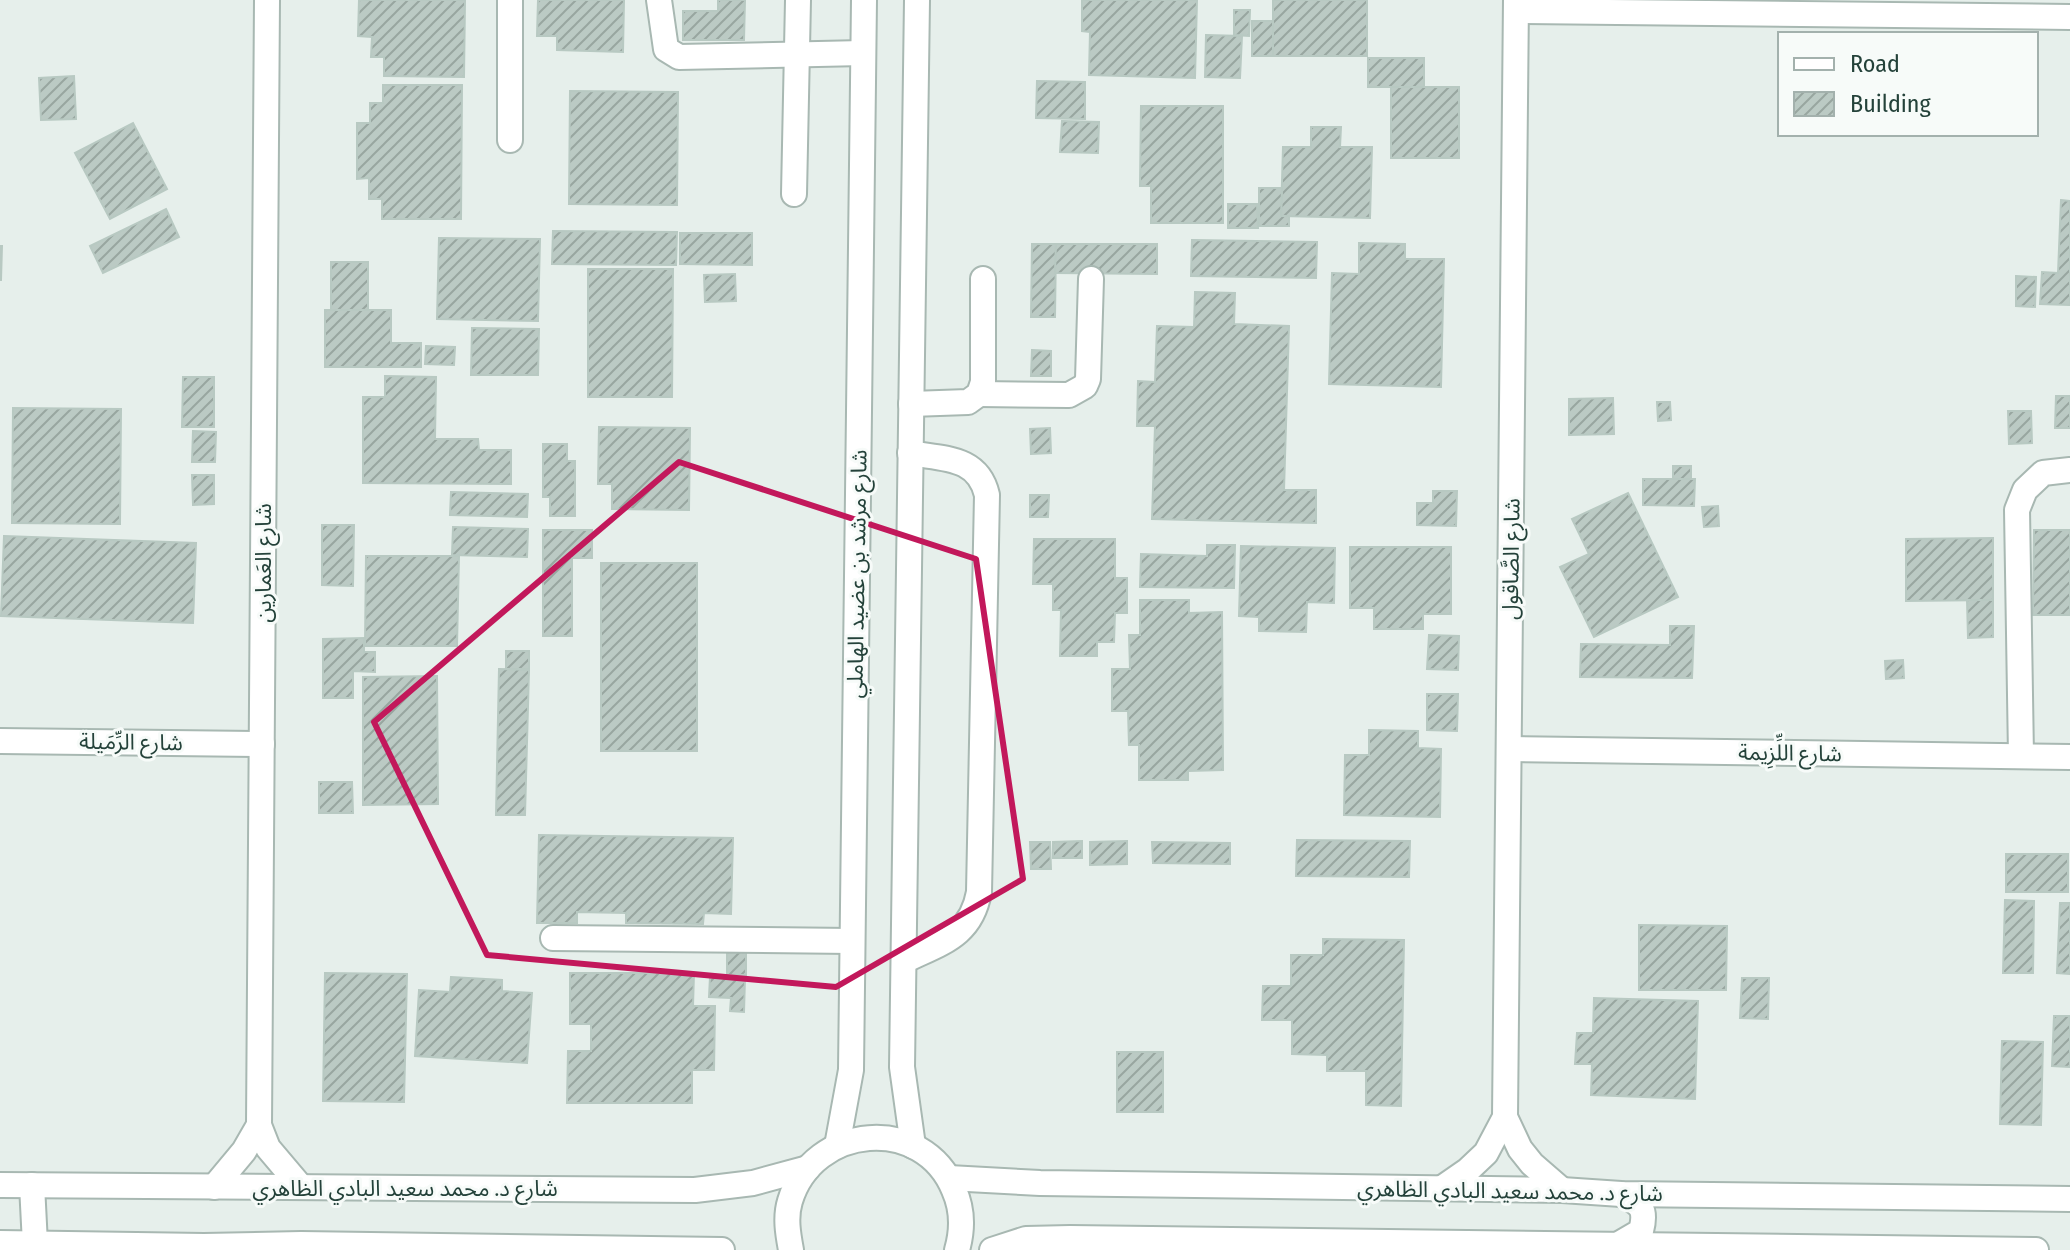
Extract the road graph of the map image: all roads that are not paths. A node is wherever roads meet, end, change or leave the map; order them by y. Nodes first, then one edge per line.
1 (267, 0) edge
2 (510, 0) edge
3 (659, 0) edge
4 (798, 0) edge
5 (864, 0) edge
6 (917, 0) edge
7 (1516, 6) edge
8 (1889, 8) edge
9 (1962, 8) edge
10 (2070, 17) edge
11 (863, 53) junction
12 (797, 54) junction
13 (510, 140) dead end
14 (794, 194) dead end
15 (983, 279) dead end
16 (1091, 279) dead end
17 (979, 394) junction
18 (911, 404) junction
19 (910, 453) junction
20 (2070, 470) edge
21 (0, 741) edge
22 (262, 744) junction
23 (1509, 749) junction
24 (2021, 756) junction
25 (2070, 757) edge
26 (553, 938) dead end
27 (852, 941) junction
28 (904, 961) junction
29 (1505, 1117) junction
30 (259, 1125) junction
31 (837, 1146) junction
32 (913, 1146) junction
33 (808, 1168) junction
34 (949, 1178) junction
35 (0, 1185) edge
36 (32, 1185) junction
37 (214, 1187) junction
38 (301, 1187) junction
39 (1442, 1188) junction
40 (1562, 1190) junction
41 (1621, 1194) junction
42 (2070, 1199) edge
43 (0, 1243) edge
44 (35, 1244) junction
45 (1617, 1245) junction
46 (298, 1247) edge
47 (1443, 1247) edge
48 (1562, 1247) edge
49 (206, 1248) edge
50 (722, 1250) edge
51 (791, 1250) edge
52 (957, 1250) edge
53 (992, 1250) edge
54 (2036, 1250) edge

1 - 22 street, شارع العَمارين
2 - 13 street
3 - 12 street
4 - 12 street
5 - 11 street, شارع مرشد بن عضيد الهاملي
6 - 18 street
7 - 8 street
7 - 23 street, شارع الصَّاقول
8 - 9 street
9 - 10 street
11 - 12 street
11 - 27 street, شارع مرشد بن عضيد الهاملي
12 - 14 street
15 - 17 street
16 - 17 street
17 - 18 street
18 - 19 street
19 - 28 street
19 - 28 street
20 - 24 street
21 - 22 street, شارع الرِّمَيلة
22 - 30 street, شارع العَمارين
23 - 24 street, شارع اللِّزِيمة
23 - 29 street, شارع الصَّاقول
24 - 25 street, شارع اللِّزِيمة
26 - 27 street
27 - 31 street, شارع مرشد بن عضيد الهاملي
28 - 32 street
29 - 39 street, شارع الصَّاقول
29 - 40 street, شارع الصَّاقول
30 - 37 street
30 - 38 street, شارع العَمارين
31 - 32 street
31 - 33 street
32 - 34 street
33 - 38 street, شارع د. محمد سعيد البادي الظاهري
33 - 51 street
34 - 39 street, شارع د. محمد سعيد البادي الظاهري
34 - 52 street
35 - 36 street, شارع د. محمد سعيد البادي الظاهري
36 - 37 street, شارع د. محمد سعيد البادي الظاهري
36 - 44 street
37 - 38 street, شارع د. محمد سعيد البادي الظاهري
39 - 40 street, شارع د. محمد سعيد البادي الظاهري
40 - 41 street, شارع د. محمد سعيد البادي الظاهري
41 - 42 street, شارع د. محمد سعيد البادي الظاهري
41 - 45 street
43 - 44 street
44 - 49 street
45 - 48 street
45 - 54 street
46 - 49 street
46 - 50 street
47 - 48 street
47 - 53 street

